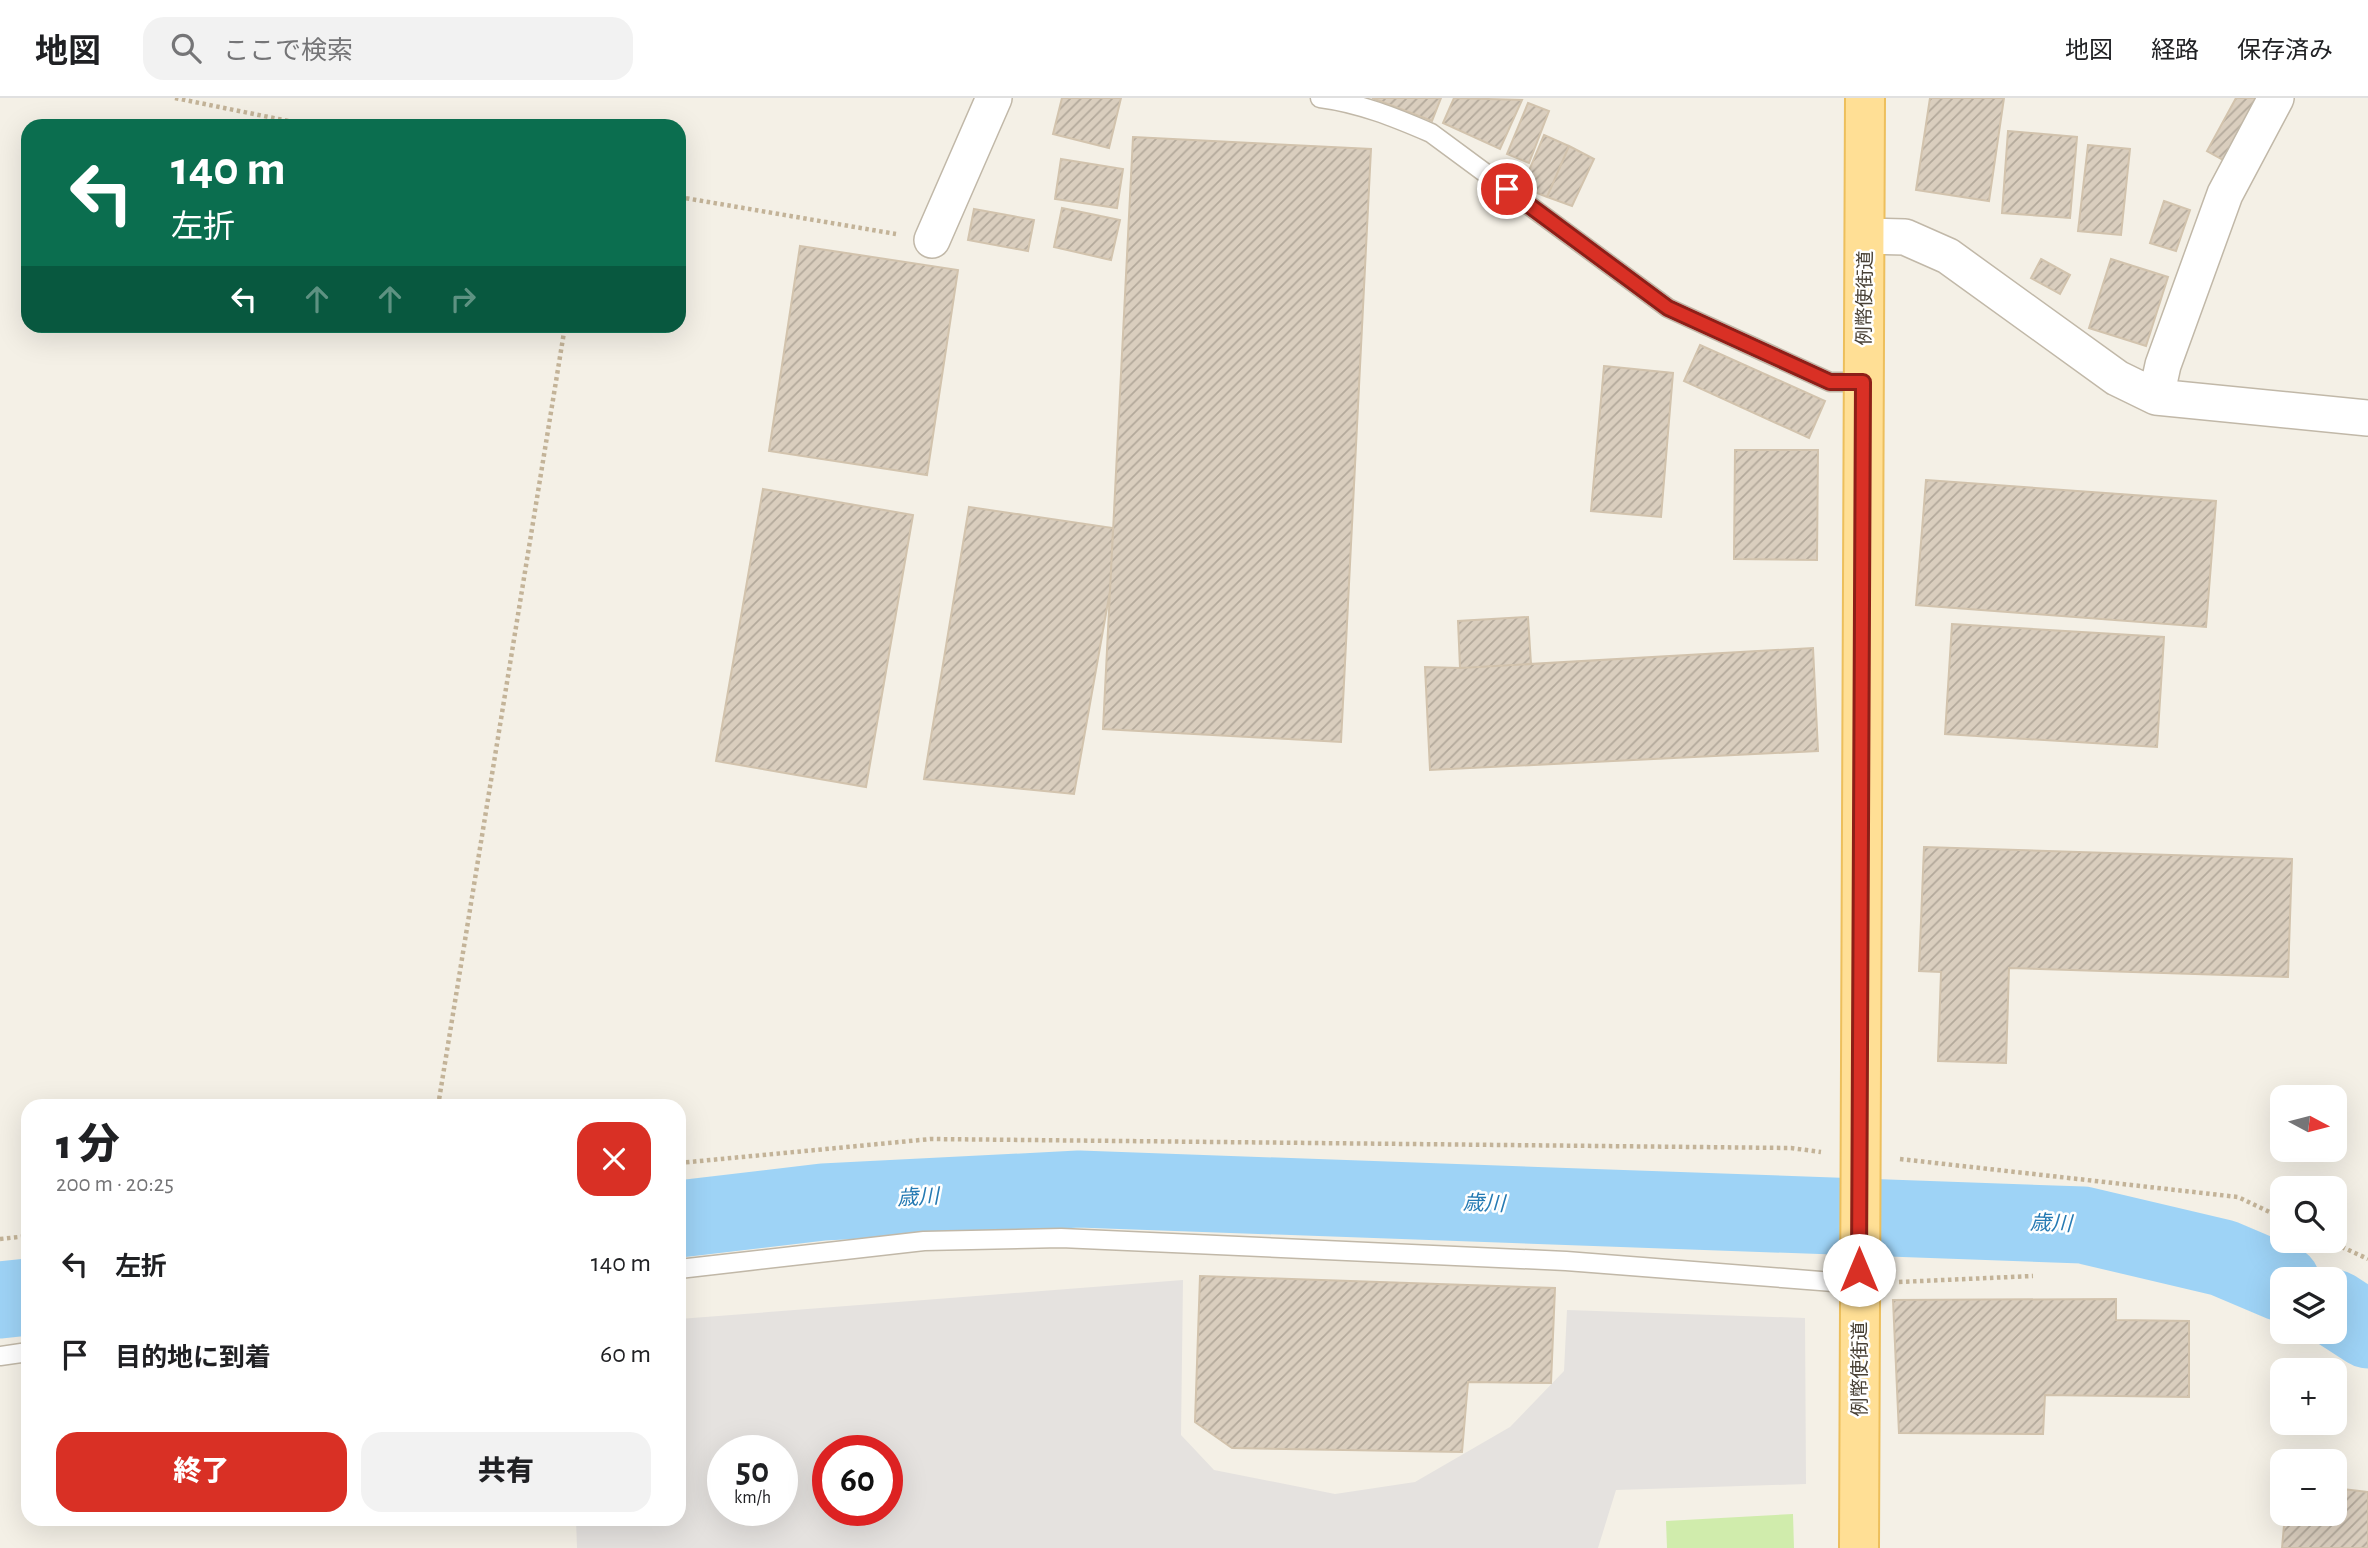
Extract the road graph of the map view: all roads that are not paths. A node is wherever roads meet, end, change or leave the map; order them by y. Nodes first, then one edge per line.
1 (994, 98) edge
2 (1320, 98) edge
3 (1865, 98) edge
4 (2276, 98) edge
5 (1865, 236) junction
6 (932, 240) road end
7 (1863, 382) junction
8 (2156, 397) junction
9 (2368, 418) edge
10 (686, 1268) edge
11 (1859, 1277) junction
12 (21, 1353) edge
13 (0, 1356) edge
14 (1859, 1548) edge

1 - 6 street
2 - 7 lane
3 - 5 main road, 例幣使街道
4 - 8 street
5 - 7 main road, 例幣使街道
5 - 8 street
7 - 11 main road, 例幣使街道
8 - 9 street
10 - 11 lane
11 - 14 main road, 例幣使街道
12 - 13 lane

